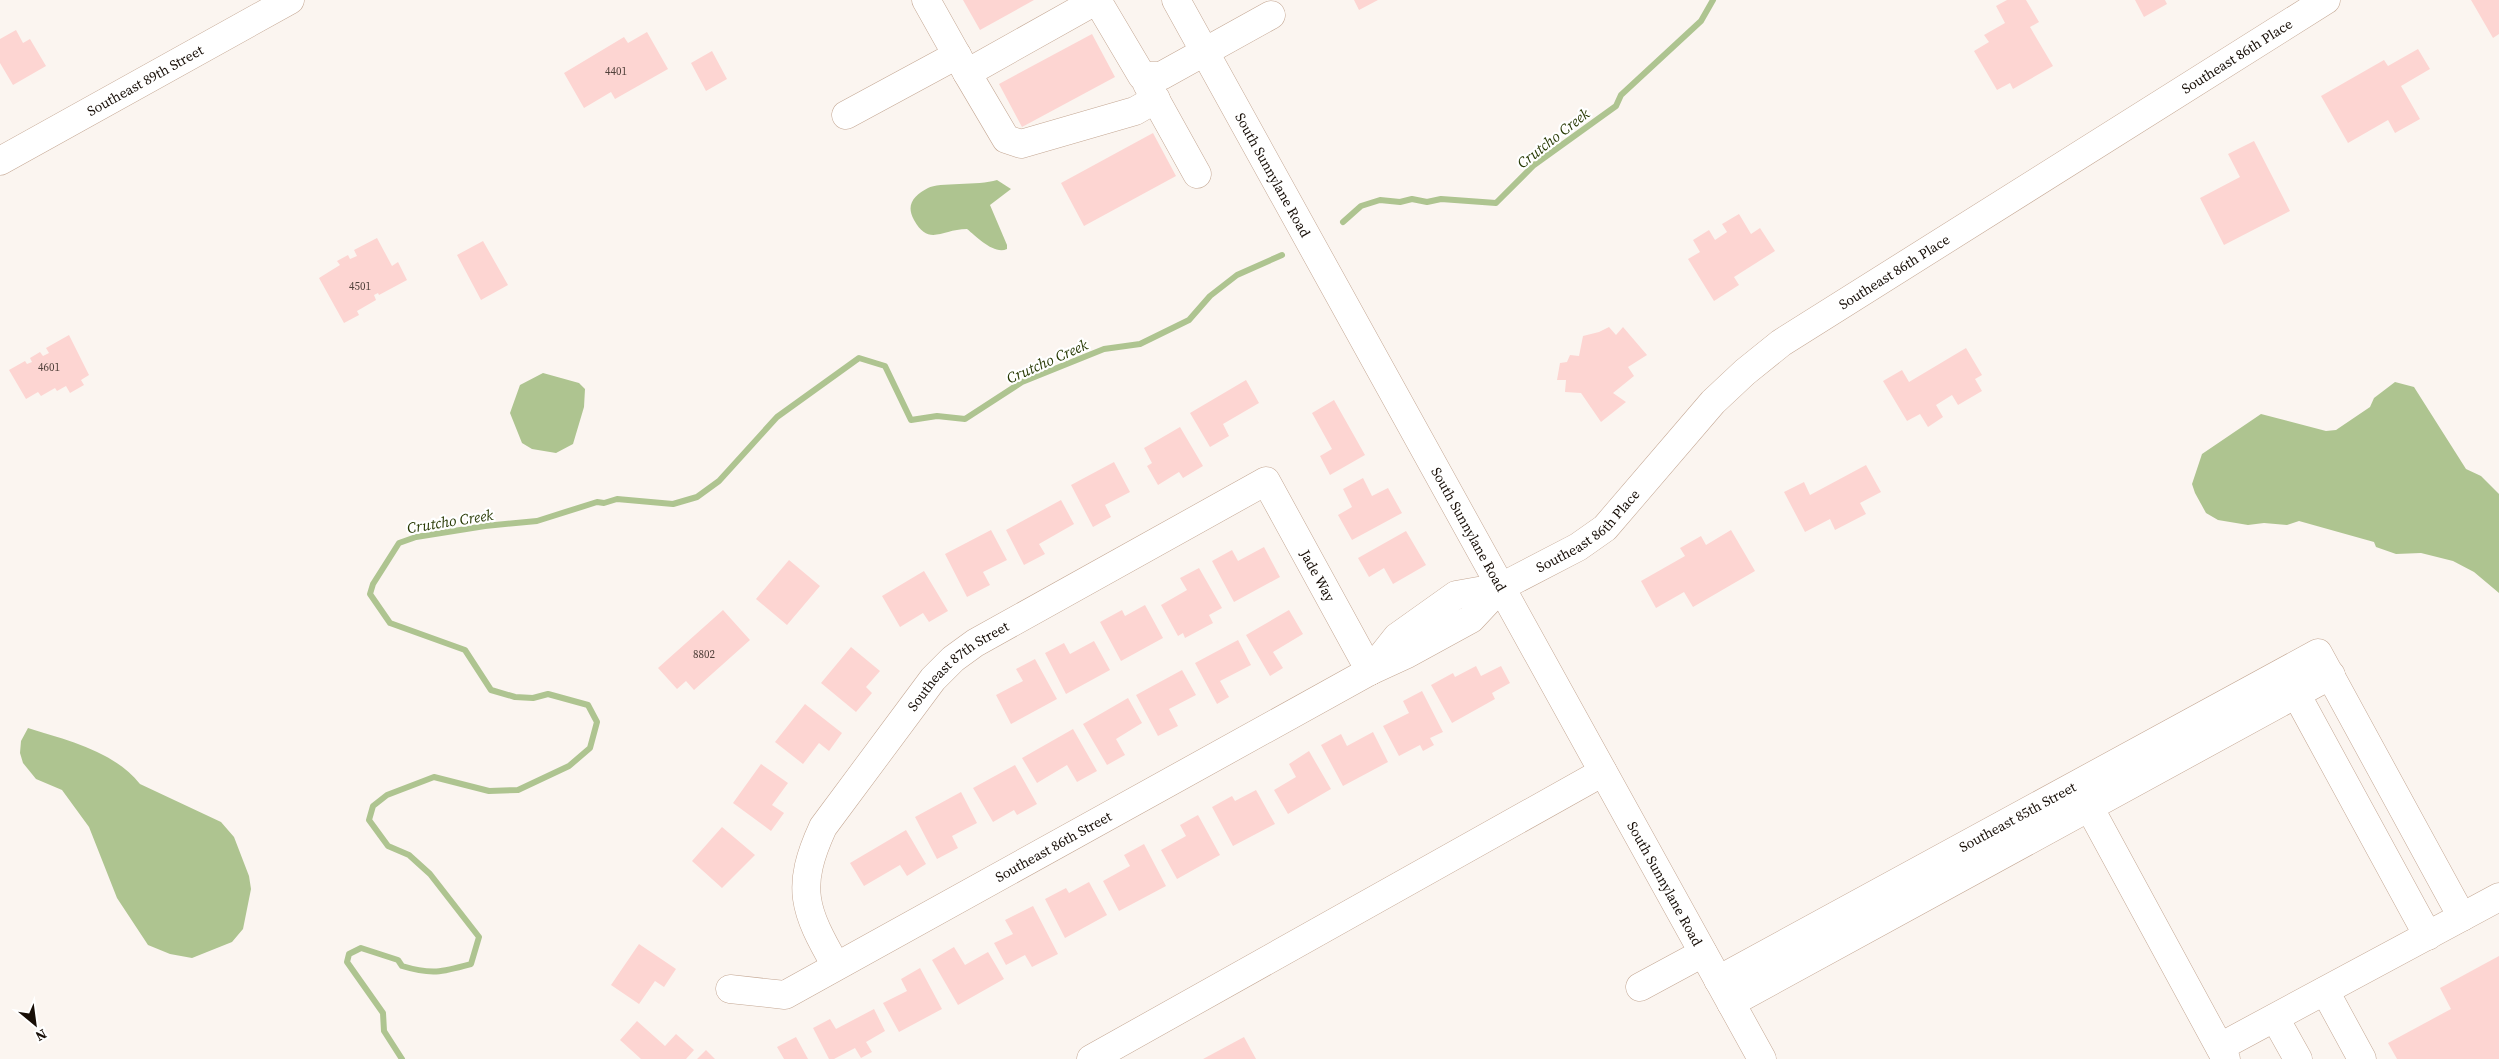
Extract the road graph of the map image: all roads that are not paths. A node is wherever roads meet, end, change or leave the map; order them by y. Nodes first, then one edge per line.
1 (290, 0) edge
2 (926, 0) edge
3 (1097, 0) edge
4 (1176, 0) edge
5 (2326, 0) edge
6 (1271, 15) dead end
7 (1205, 52) junction
8 (962, 64) junction
9 (1149, 88) junction
10 (846, 115) dead end
11 (0, 161) edge
12 (1197, 174) dead end
13 (1266, 481) joint
14 (1501, 587) junction
15 (1370, 671) junction
16 (2290, 683) junction
17 (1603, 772) junction
18 (2076, 783) junction
19 (2090, 808) junction
20 (1912, 890) junction
21 (2499, 897) edge
22 (2462, 917) junction
23 (2428, 936) junction
24 (1703, 953) junction
25 (836, 966) junction
26 (1718, 980) junction
27 (1640, 987) dead end
28 (730, 989) dead end
29 (2325, 991) junction
30 (1731, 1003) junction
31 (2275, 1018) junction
32 (2223, 1053) edge
33 (1090, 1059) edge
34 (1762, 1059) edge
35 (2298, 1059) edge
36 (2362, 1059) edge

1 - 11 street, Southeast 89th Street
2 - 8 street
3 - 8 street
3 - 9 street
4 - 7 street, South Sunnylane Road
5 - 14 street, Southeast 86th Place
6 - 7 street
7 - 9 street
7 - 14 street, South Sunnylane Road
8 - 9 street
8 - 10 street
9 - 12 street
13 - 15 street, Jade Way
13 - 25 street, Southeast 87th Street
14 - 15 street, Southeast 86th Street
14 - 17 street, South Sunnylane Road
15 - 25 street, Southeast 86th Street
16 - 18 street, Southeast 85th Street
16 - 19 street, Southeast 85th Street
16 - 22 street, Southeast 85th Street
16 - 23 street
17 - 24 street, South Sunnylane Road
17 - 33 street
18 - 19 street
18 - 20 street, Southeast 85th Street
19 - 20 street, Southeast 85th Street
19 - 32 street
20 - 26 street, Southeast 85th Street
20 - 30 street, Southeast 85th Street
21 - 22 street
22 - 23 street
23 - 29 street
24 - 26 street, South Sunnylane Road
24 - 27 street
25 - 28 street, Southeast 86th Street
26 - 30 street, South Sunnylane Road
29 - 31 street
29 - 36 street
30 - 34 street, South Sunnylane Road
31 - 32 street
31 - 35 street

